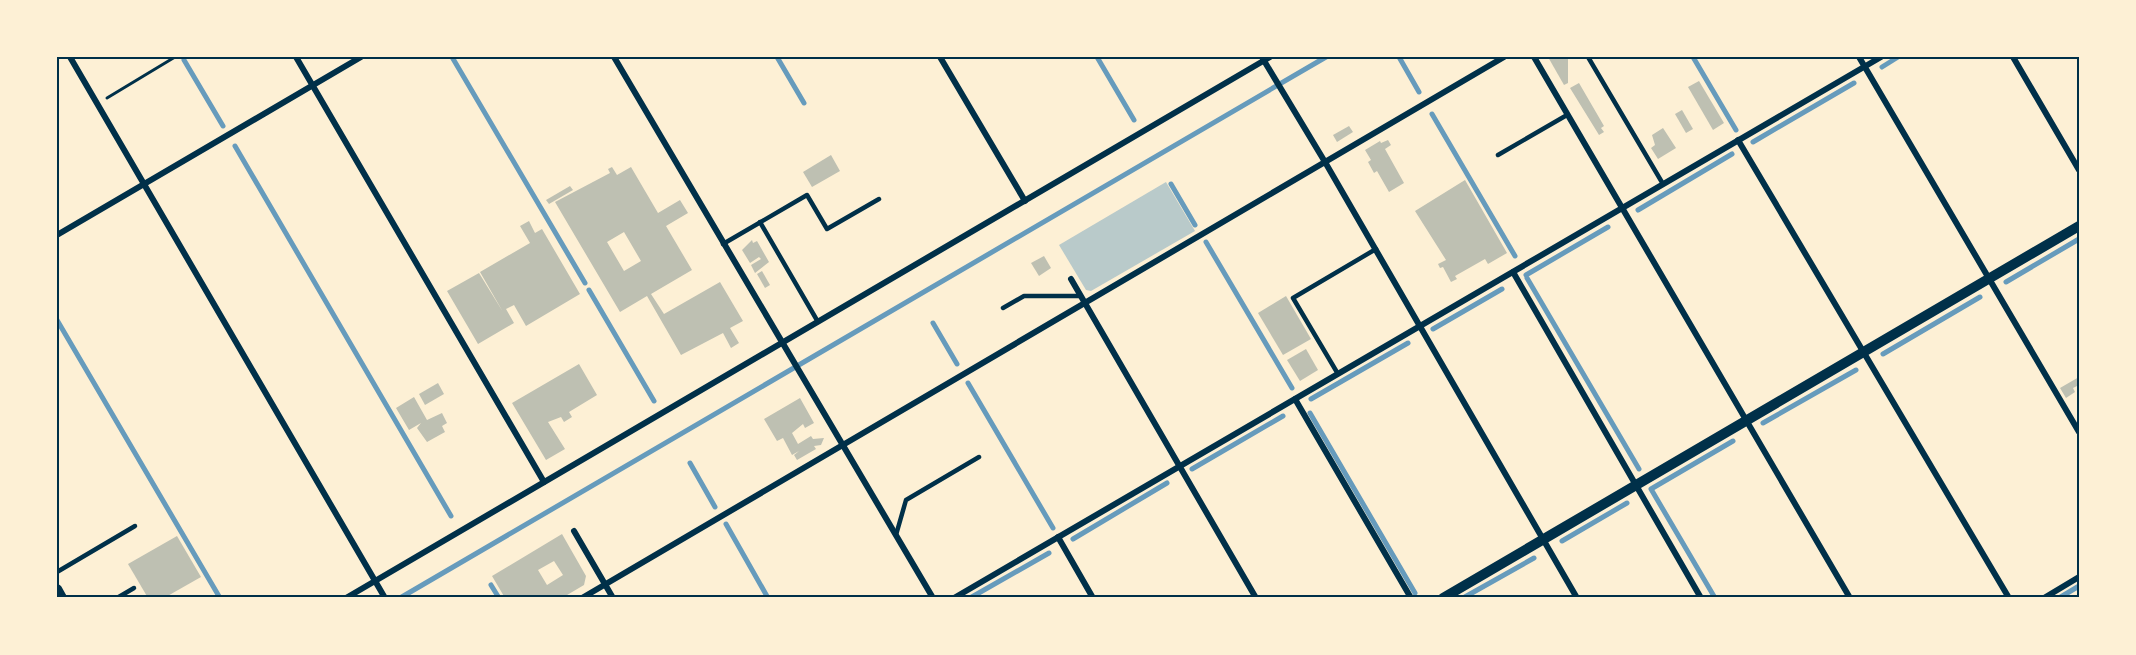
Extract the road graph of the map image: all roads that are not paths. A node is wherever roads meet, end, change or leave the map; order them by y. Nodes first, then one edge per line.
1 (70, 57) edge
2 (296, 57) edge
3 (361, 57) edge
4 (614, 57) edge
5 (940, 57) edge
6 (1504, 57) edge
7 (1534, 57) edge
8 (1588, 57) edge
9 (1859, 57) edge
10 (1881, 57) edge
11 (2013, 57) edge
12 (1265, 58) edge
13 (1865, 66) junction
14 (313, 85) junction
15 (1568, 115) junction
16 (1738, 140) junction
17 (1498, 155) dead end
18 (1325, 162) junction
19 (2079, 170) edge
20 (1663, 184) junction
21 (144, 185) junction
22 (879, 199) dead end
23 (1025, 201) junction
24 (1622, 208) junction
25 (760, 222) junction
26 (2079, 226) edge
27 (57, 235) edge
28 (723, 244) junction
29 (1376, 249) junction
30 (1512, 272) junction
31 (1071, 279) dead end
32 (1989, 279) junction
33 (1080, 296) junction
34 (1085, 303) junction
35 (1003, 308) dead end
36 (818, 322) junction
37 (1420, 326) junction
38 (782, 344) junction
39 (1864, 352) junction
40 (1338, 374) junction
41 (1295, 399) junction
42 (1746, 420) junction
43 (2079, 432) edge
44 (844, 445) junction
45 (979, 457) dead end
46 (1180, 466) junction
47 (544, 482) junction
48 (1636, 485) junction
49 (135, 526) dead end
50 (574, 531) dead end
51 (896, 535) junction
52 (1058, 537) junction
53 (1542, 540) junction
54 (57, 572) edge
55 (2079, 577) edge
56 (375, 581) junction
57 (605, 584) junction
58 (134, 588) dead end
59 (57, 589) edge
60 (62, 598) edge
61 (117, 598) edge
62 (346, 598) edge
63 (385, 598) edge
64 (582, 598) edge
65 (613, 598) edge
66 (933, 598) edge
67 (954, 598) edge
68 (1093, 598) edge
69 (1256, 598) edge
70 (1411, 598) edge
71 (1443, 598) edge
72 (1577, 598) edge
73 (1701, 598) edge
74 (1850, 598) edge
75 (2010, 598) edge
76 (2043, 598) edge

1 - 21 street
2 - 14 street
3 - 14 street
4 - 28 street
5 - 23 street
6 - 18 street
7 - 15 street
8 - 20 lane
9 - 13 street
10 - 13 street
11 - 19 street
12 - 18 street
12 - 23 street
13 - 16 street
13 - 32 street
14 - 21 street
14 - 47 street
15 - 17 lane
15 - 24 street
16 - 20 street
16 - 39 street
18 - 29 street
18 - 34 street
20 - 24 street
21 - 27 street
21 - 56 street
22 - 25 lane
23 - 36 street
24 - 30 street
24 - 42 street
25 - 28 lane
25 - 36 lane
26 - 32 street
28 - 38 street
29 - 37 street
29 - 40 lane
30 - 37 street
30 - 48 street
31 - 33 street
32 - 39 street
32 - 43 street
33 - 34 street
33 - 35 lane
34 - 44 street
34 - 46 street
36 - 38 street
37 - 40 street
37 - 53 street
38 - 44 street
38 - 47 street
39 - 42 street
39 - 75 street
40 - 41 street
41 - 46 street
41 - 70 street
42 - 48 street
42 - 74 street
44 - 51 street
44 - 57 street
45 - 51 lane
46 - 52 street
46 - 69 street
47 - 56 street
48 - 53 street
48 - 73 street
49 - 54 lane
50 - 57 street
51 - 66 street
52 - 67 street
52 - 68 street
53 - 71 street
53 - 72 street
55 - 76 street
56 - 62 street
56 - 63 street
57 - 64 street
57 - 65 street
58 - 61 lane
59 - 60 street

